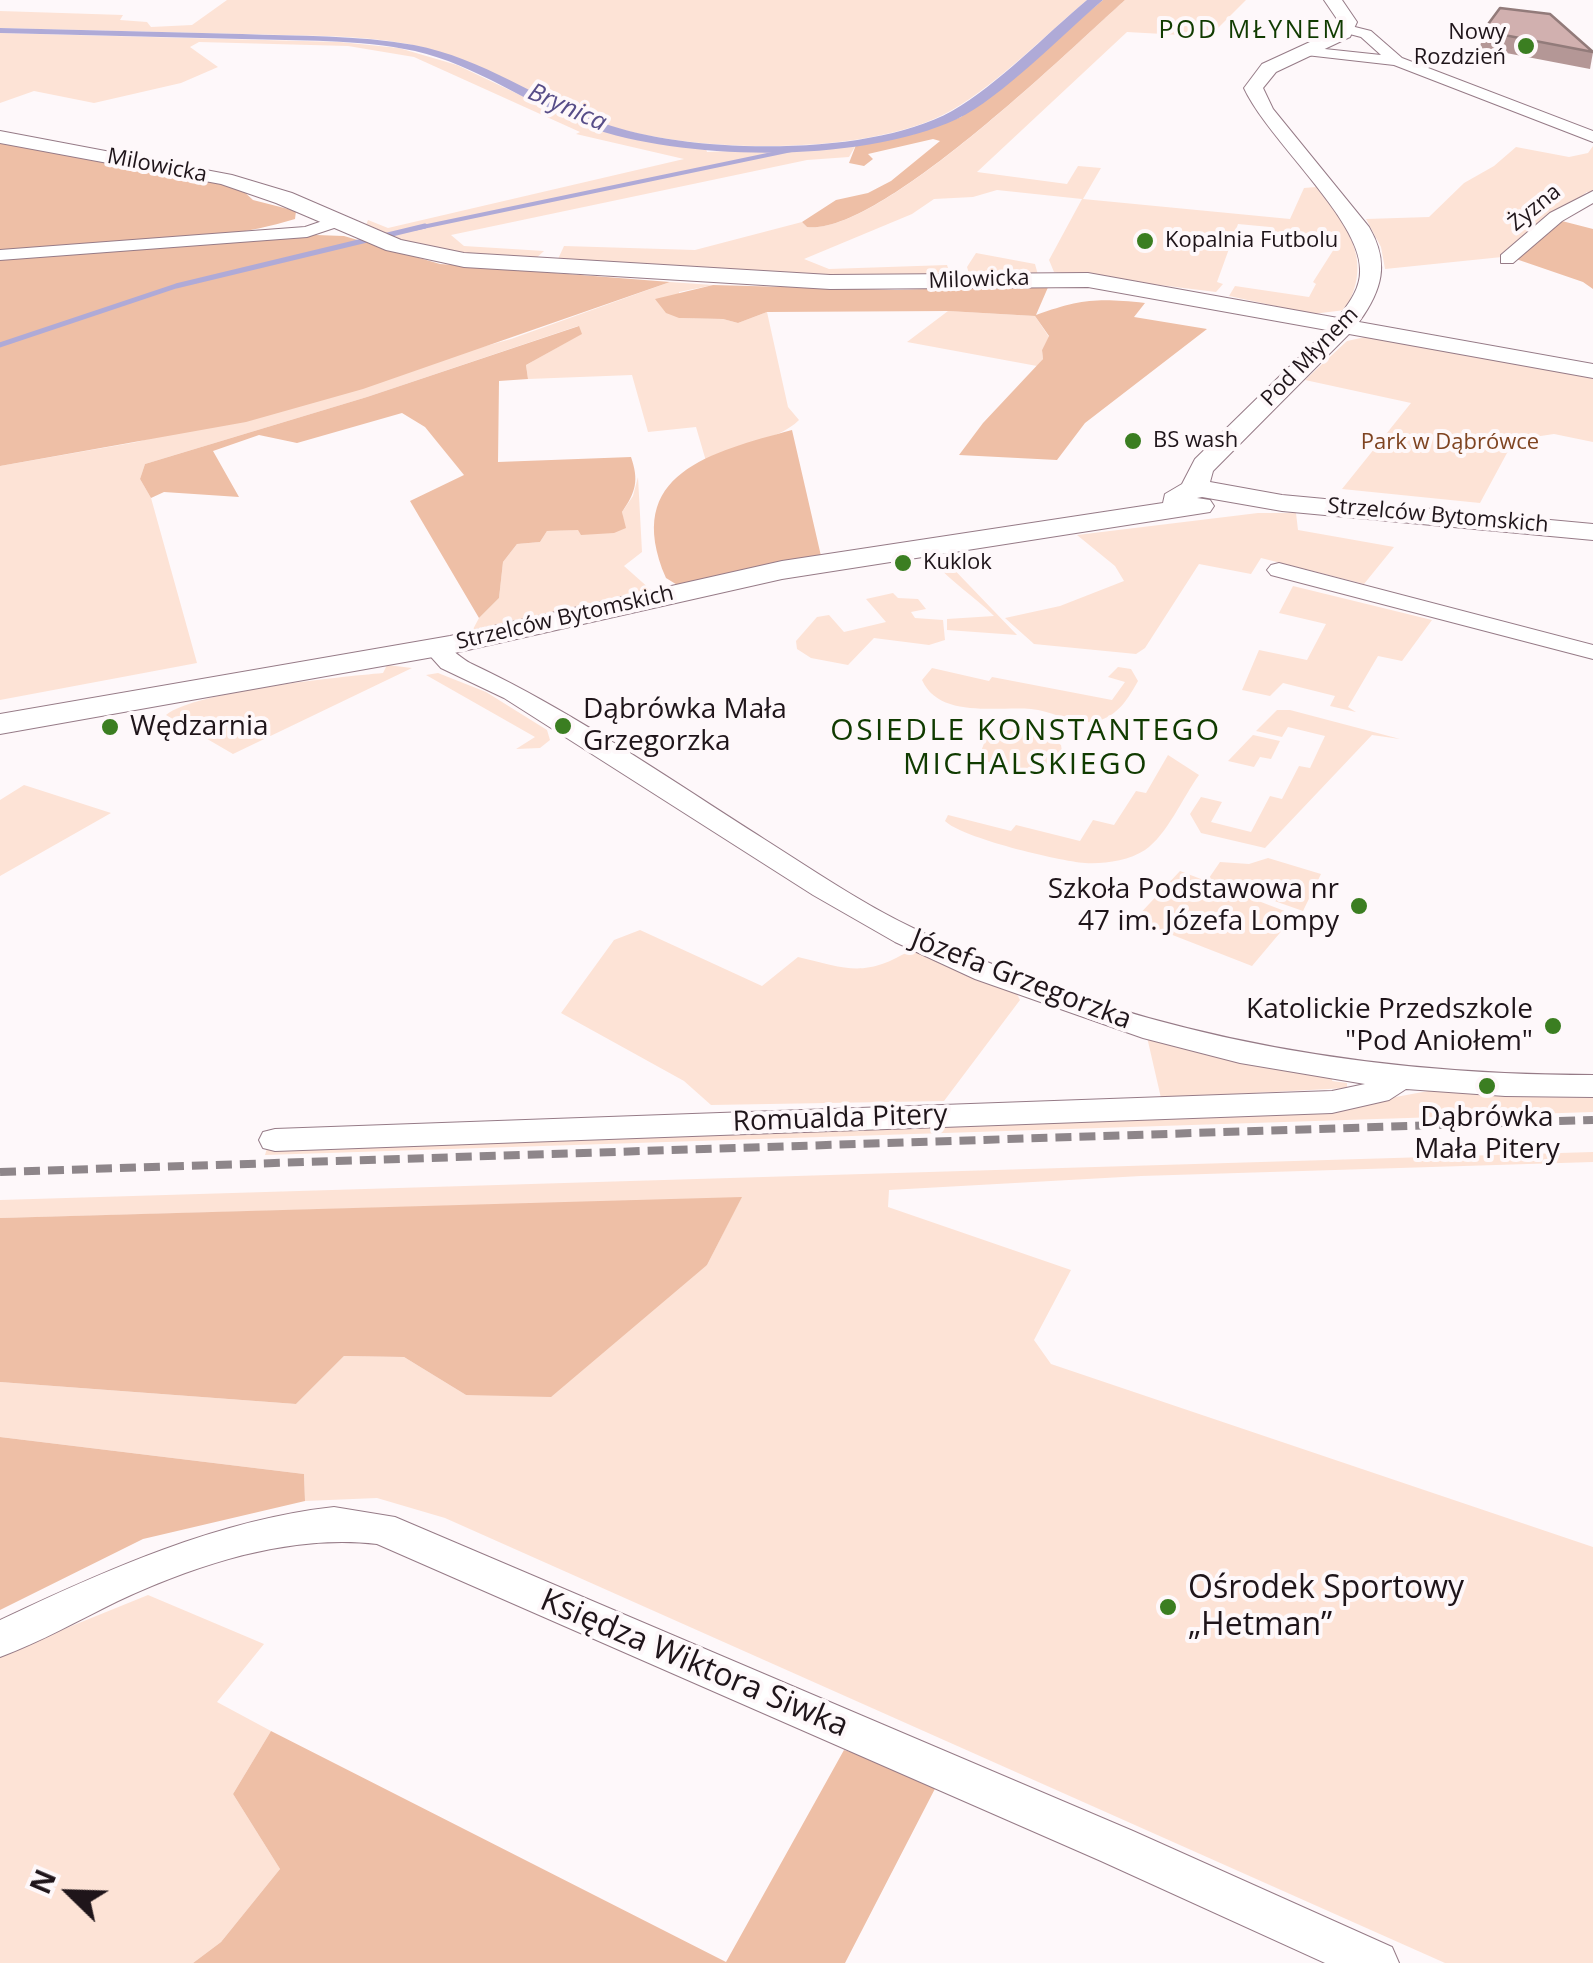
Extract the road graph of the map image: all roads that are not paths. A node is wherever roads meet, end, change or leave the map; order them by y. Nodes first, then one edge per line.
1 (1334, 0) edge
2 (1357, 31) junction
3 (1306, 51) junction
4 (1398, 61) junction
5 (0, 137) edge
6 (1593, 137) edge
7 (1593, 196) edge
8 (309, 209) junction
9 (337, 221) junction
10 (286, 228) junction
11 (307, 232) junction
12 (369, 235) junction
13 (221, 238) junction
14 (0, 255) edge
15 (1507, 259) dead end
16 (1345, 326) junction
17 (1593, 371) edge
18 (1202, 497) junction
19 (1593, 532) edge
20 (1279, 570) dead end
21 (443, 646) junction
22 (485, 648) junction
23 (1593, 652) edge
24 (513, 693) junction
25 (0, 724) edge
26 (1401, 1078) junction
27 (1593, 1086) edge
28 (275, 1140) dead end
29 (0, 1639) edge
30 (1376, 1963) edge

1 - 2 street
2 - 3 street, Pod Młynem
2 - 4 street
3 - 4 street
3 - 16 street, Pod Młynem
4 - 6 street
5 - 8 street, Milowicka
7 - 15 street, Żyzna
8 - 9 street, Milowicka
8 - 10 street
9 - 10 street, Milowicka
9 - 11 street, Milowicka
9 - 12 street, Milowicka
10 - 13 street, Milowicka
11 - 12 street, Milowicka
11 - 13 street, Milowicka
12 - 16 street, Milowicka
13 - 14 street, Milowicka
16 - 17 street, Milowicka
16 - 18 street, Pod Młynem
18 - 19 street, Strzelców Bytomskich
18 - 22 street, Strzelców Bytomskich
20 - 23 street
21 - 22 street, Strzelców Bytomskich
21 - 24 street, Józefa Grzegorzka
21 - 25 street, Strzelców Bytomskich
22 - 24 street, Józefa Grzegorzka
24 - 26 street, Józefa Grzegorzka
26 - 27 street, Józefa Grzegorzka
26 - 28 street, Romualda Pitery
29 - 30 street, Księdza Wiktora Siwka

